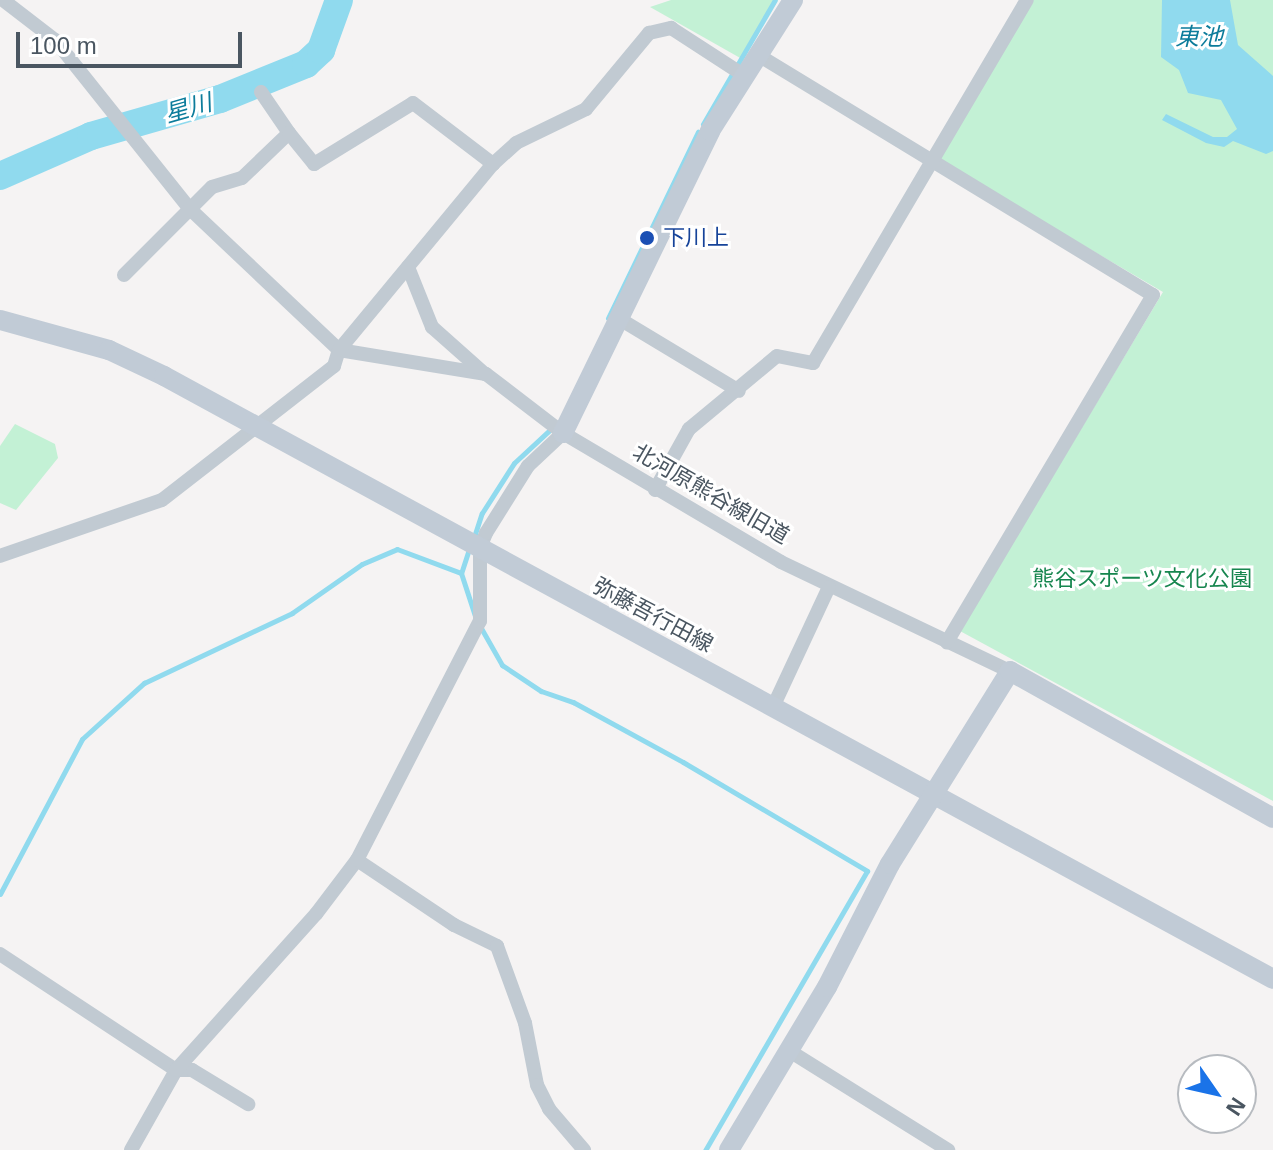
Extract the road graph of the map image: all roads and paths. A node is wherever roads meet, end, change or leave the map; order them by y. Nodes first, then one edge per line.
1 (3, 0) edge
2 (793, 0) edge
3 (1027, 0) edge
4 (758, 55) junction
5 (745, 76) junction
6 (261, 92) dead end
7 (289, 133) junction
8 (933, 160) junction
9 (493, 164) junction
10 (190, 209) junction
11 (408, 267) junction
12 (124, 275) dead end
13 (618, 318) junction
14 (0, 320) edge
15 (339, 350) junction
16 (486, 374) junction
17 (739, 391) junction
18 (255, 426) junction
19 (563, 433) junction
20 (655, 490) junction
21 (480, 548) junction
22 (0, 556) edge
23 (829, 587) junction
24 (947, 642) junction
25 (1010, 671) junction
26 (773, 707) junction
27 (931, 795) junction
28 (1273, 818) edge
29 (357, 860) junction
30 (0, 954) edge
31 (1273, 979) edge
32 (788, 1050) junction
33 (176, 1070) junction
34 (248, 1104) dead end
35 (131, 1150) edge
36 (584, 1150) edge
37 (729, 1150) edge
38 (948, 1150) edge

1 - 10 street
2 - 4 main road
3 - 8 street
4 - 5 main road
4 - 8 street
5 - 9 street
5 - 13 main road
6 - 7 street
7 - 9 street
7 - 10 street
8 - 17 street
8 - 24 street
9 - 11 street
10 - 12 street
10 - 15 street
11 - 15 street
11 - 16 street, 北河原熊谷線旧道
13 - 17 street
13 - 19 main road
14 - 18 main road, 弥藤吾行田線
15 - 16 street
15 - 18 street
16 - 19 street, 北河原熊谷線旧道
17 - 20 street
18 - 21 main road, 弥藤吾行田線
18 - 22 street
19 - 20 street, 北河原熊谷線旧道
19 - 21 street
20 - 23 street, 北河原熊谷線旧道
21 - 26 main road, 弥藤吾行田線
21 - 29 street
23 - 24 street, 北河原熊谷線旧道
23 - 26 street
24 - 25 street, 北河原熊谷線旧道
25 - 27 main road
25 - 28 main road, 北河原熊谷線旧道
26 - 27 main road, 弥藤吾行田線
27 - 31 main road, 弥藤吾行田線
27 - 32 main road
29 - 33 street
29 - 36 street
30 - 33 street
32 - 37 main road
32 - 38 street
33 - 34 street
33 - 35 street

